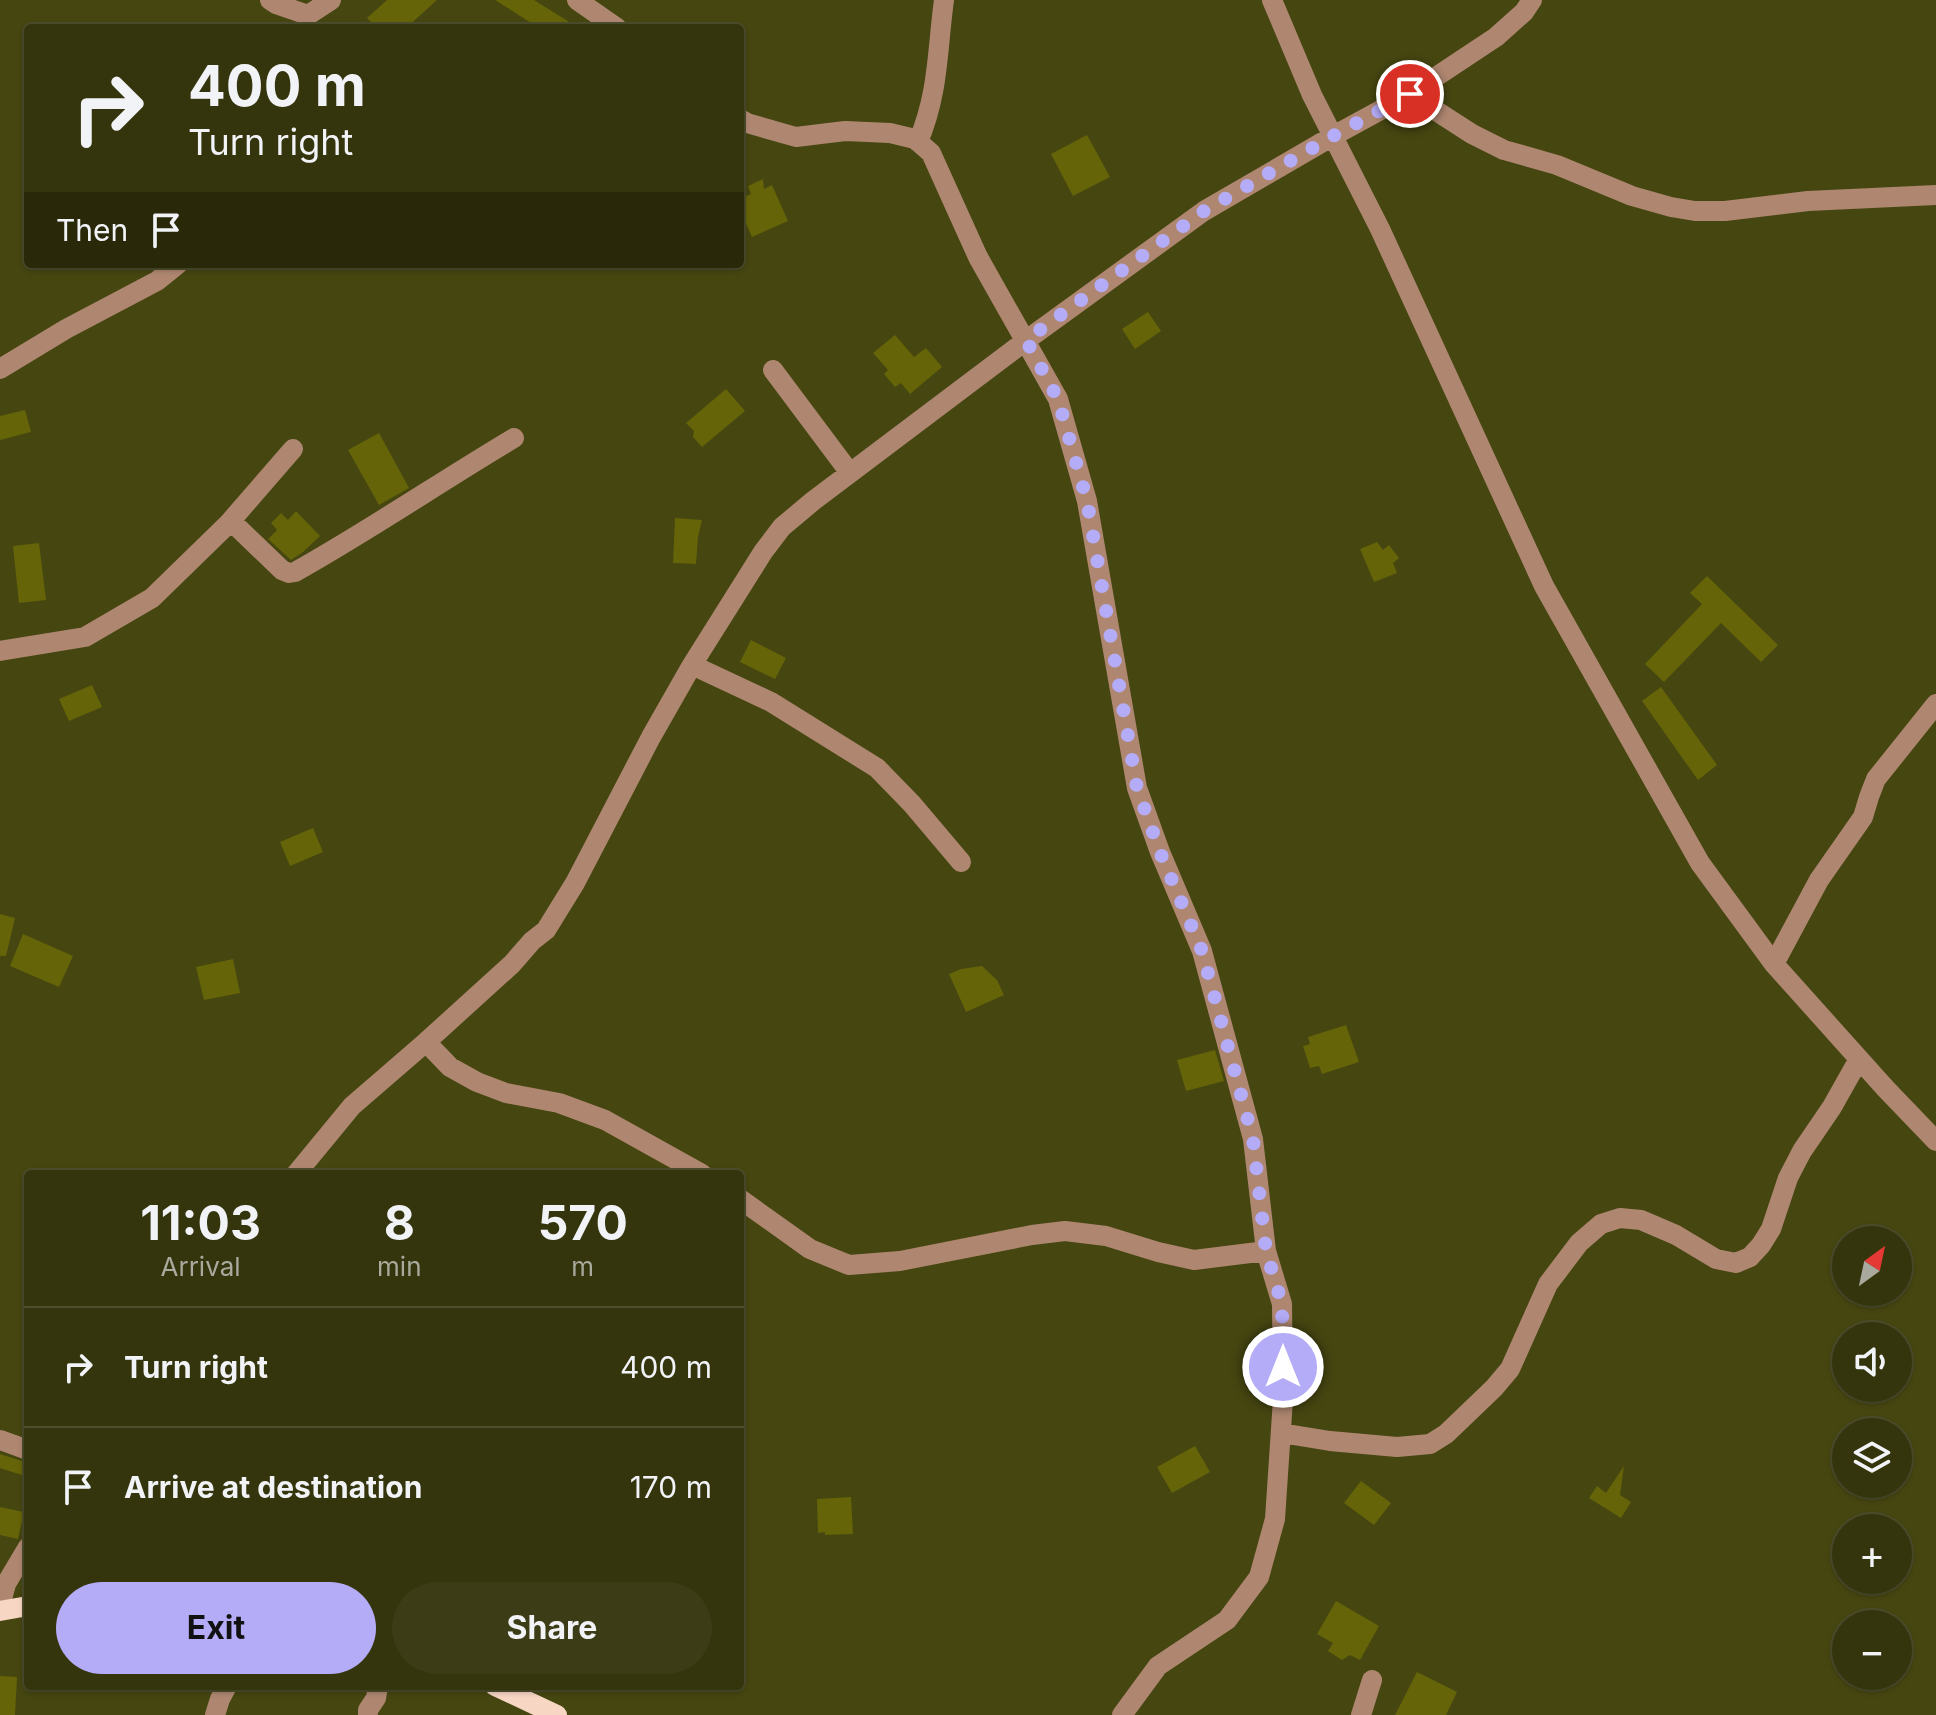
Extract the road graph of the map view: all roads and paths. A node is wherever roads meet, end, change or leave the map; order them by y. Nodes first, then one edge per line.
1 (270, 0) edge
2 (331, 0) edge
3 (577, 0) edge
4 (944, 0) edge
5 (1272, 0) edge
6 (1532, 0) edge
7 (308, 14) edge
8 (611, 24) edge
9 (1410, 94) junction
10 (744, 121) edge
11 (1333, 136) junction
12 (918, 142) junction
13 (1936, 195) edge
14 (173, 268) edge
15 (1026, 340) junction
16 (0, 369) edge
17 (773, 370) dead end
18 (514, 438) dead end
19 (293, 449) dead end
20 (850, 473) junction
21 (231, 521) junction
22 (0, 651) edge
23 (692, 665) junction
24 (1936, 704) edge
25 (961, 862) dead end
26 (1774, 964) junction
27 (426, 1042) junction
28 (1859, 1059) junction
29 (1936, 1141) edge
30 (299, 1170) edge
31 (695, 1170) edge
32 (744, 1202) edge
33 (1266, 1251) junction
34 (1281, 1433) junction
35 (0, 1440) edge
36 (24, 1449) edge
37 (24, 1554) edge
38 (24, 1606) edge
39 (0, 1608) edge
40 (1372, 1680) dead end
41 (225, 1690) edge
42 (377, 1690) edge
43 (504, 1690) edge
44 (215, 1715) edge
45 (368, 1715) edge
46 (557, 1715) edge
47 (1122, 1715) edge
48 (1361, 1715) edge

1 - 7 street
2 - 7 street
3 - 8 street
4 - 12 street
5 - 11 street
6 - 9 street
9 - 11 street
9 - 13 street
10 - 12 street
11 - 15 street
11 - 26 street
12 - 15 street
14 - 16 street
15 - 20 street
15 - 33 street
17 - 20 street
18 - 21 street
19 - 21 street
20 - 23 street
21 - 22 street
23 - 25 street
23 - 27 street
24 - 26 street
26 - 28 street
27 - 30 street
27 - 31 street
28 - 29 street
28 - 34 street
32 - 33 street
33 - 34 street
34 - 47 street
35 - 36 street
37 - 39 street
38 - 39 main road
40 - 48 street
41 - 44 street
42 - 45 street
43 - 46 main road

